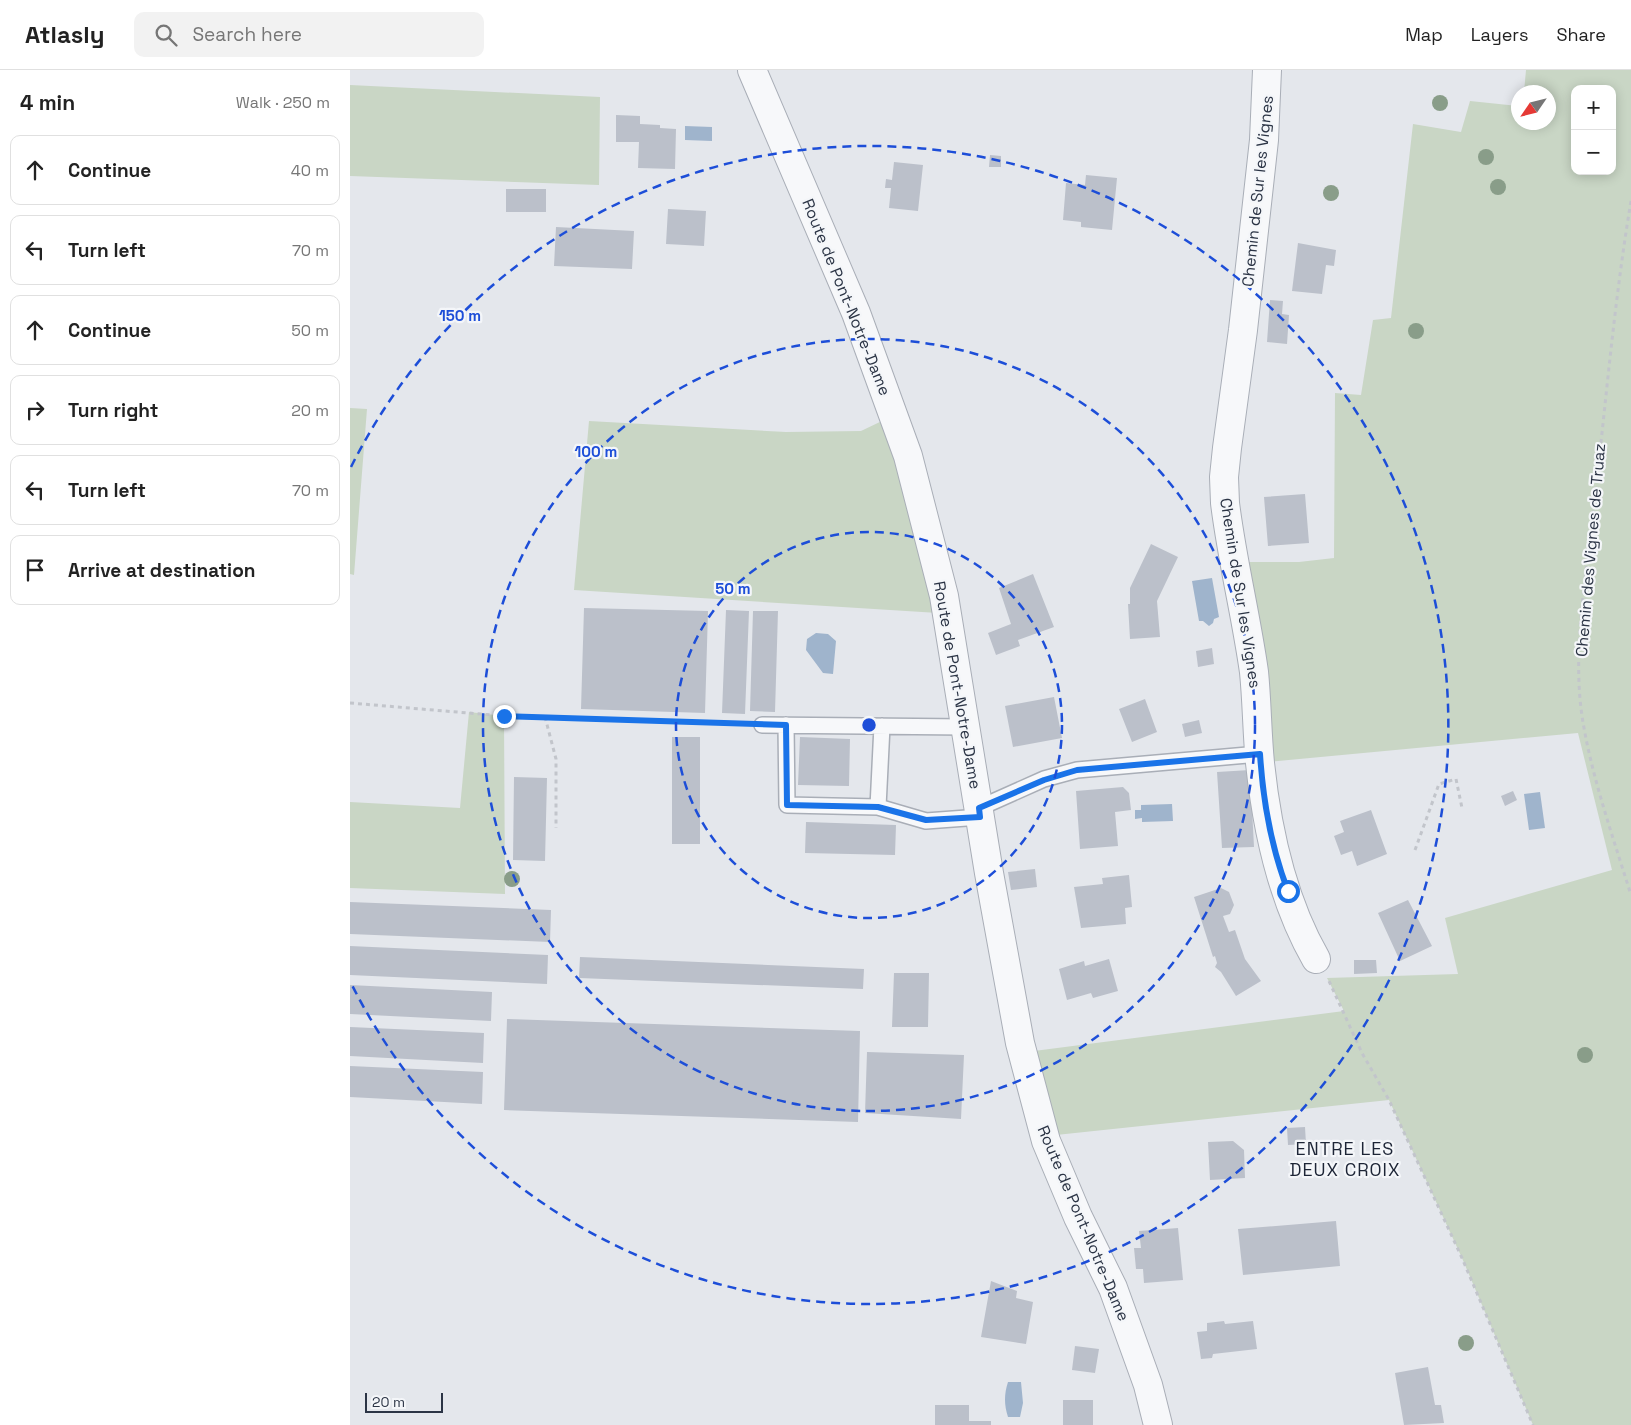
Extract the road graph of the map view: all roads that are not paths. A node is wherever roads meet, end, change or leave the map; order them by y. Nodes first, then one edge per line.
1 (752, 70) edge
2 (1268, 70) edge
3 (762, 725) road end
4 (786, 725) junction
5 (882, 726) junction
6 (966, 727) junction
7 (1260, 754) junction
8 (878, 807) junction
9 (979, 813) junction
10 (1316, 959) dead end
11 (1158, 1425) edge

1 - 6 street, Route de Pont-Notre-Dame
2 - 7 street, Chemin de Sur les Vignes
3 - 4 lane
4 - 5 lane
4 - 8 lane
5 - 6 lane
5 - 8 lane
6 - 9 street, Route de Pont-Notre-Dame
7 - 9 lane
7 - 10 street, Chemin de Sur les Vignes
8 - 9 lane
9 - 11 street, Route de Pont-Notre-Dame

